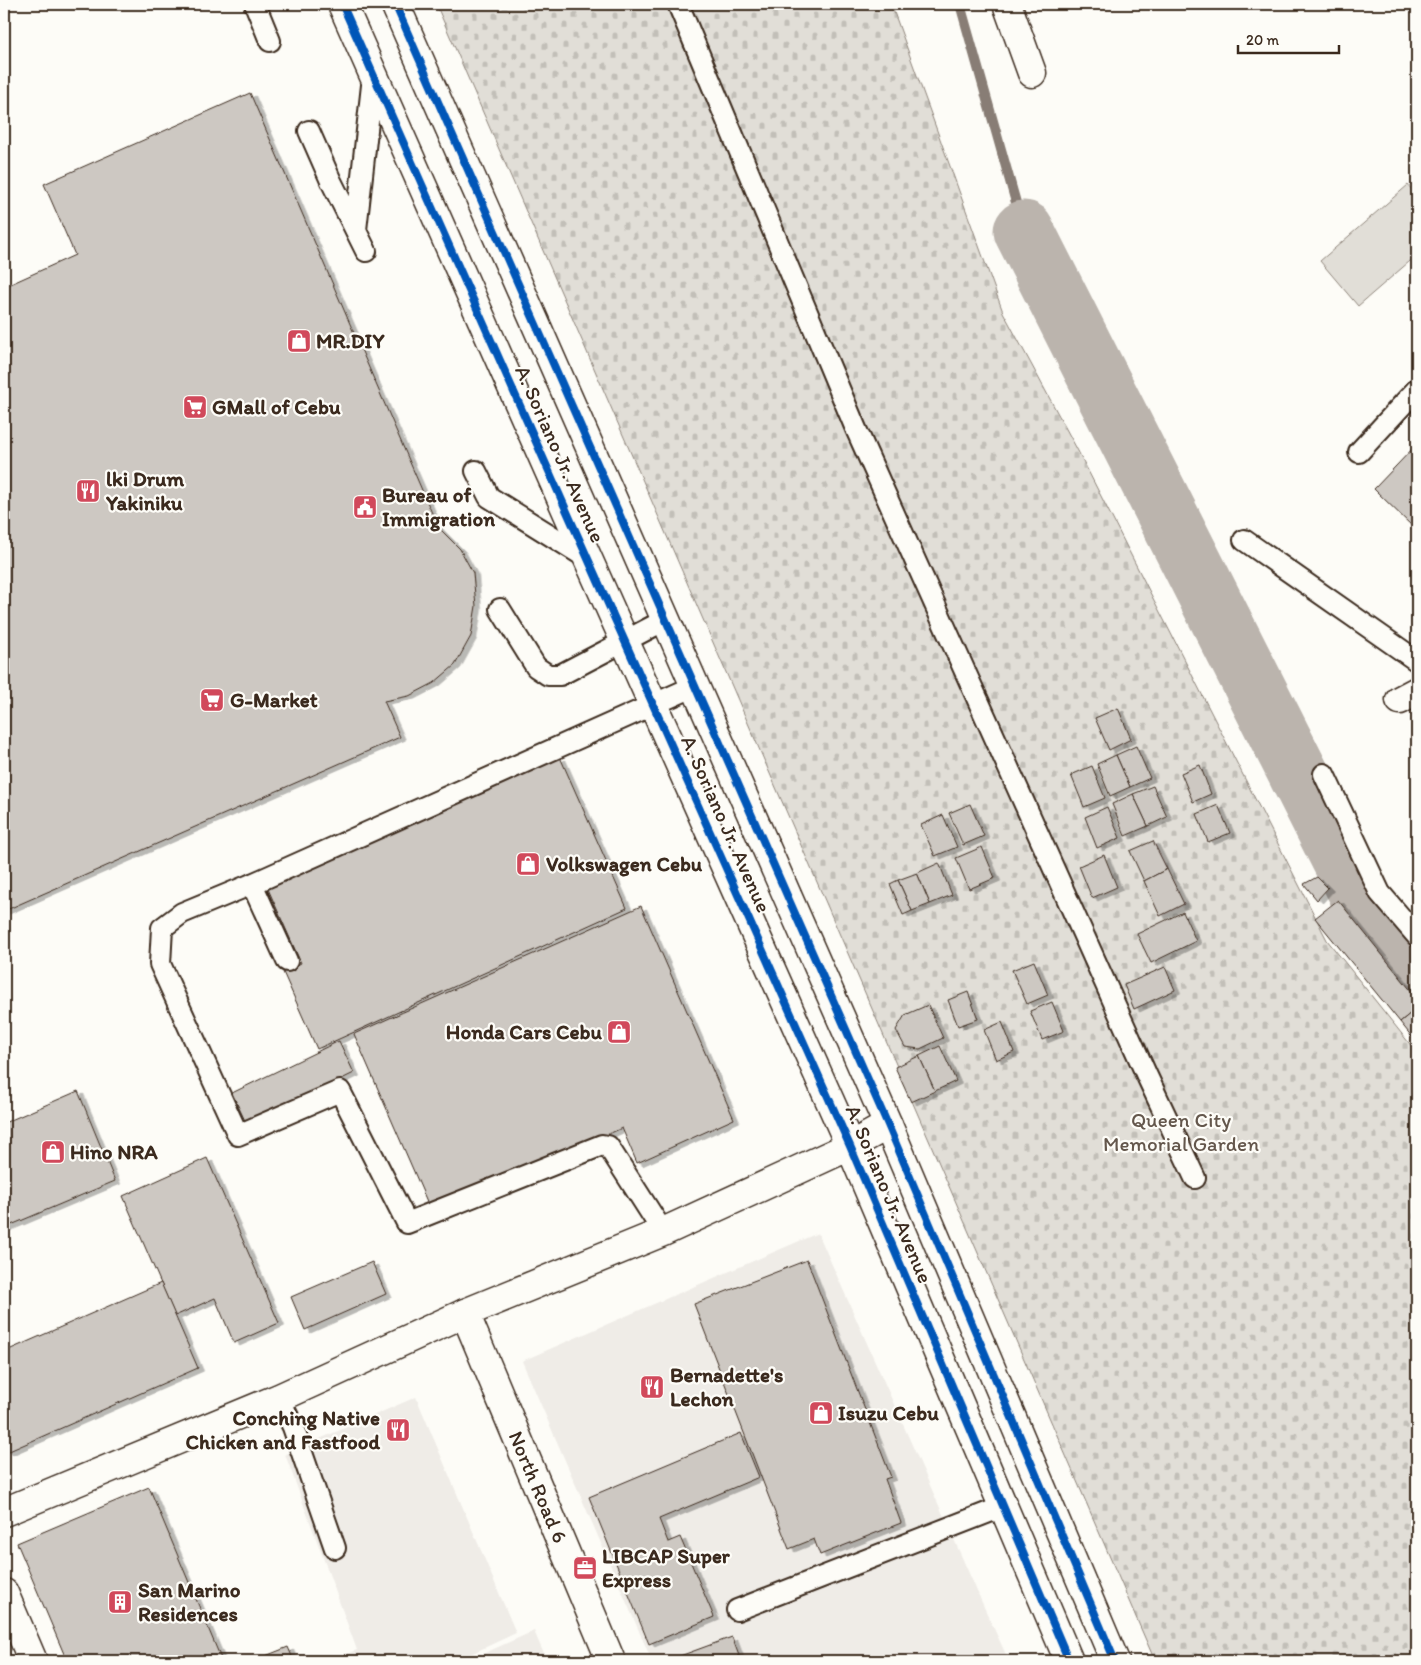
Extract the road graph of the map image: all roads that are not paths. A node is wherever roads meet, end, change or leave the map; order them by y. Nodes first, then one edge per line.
1 (255, 4) edge
2 (342, 4) edge
3 (395, 4) edge
4 (678, 4) edge
5 (1007, 4) edge
6 (270, 41) dead end
7 (1032, 73) dead end
8 (373, 74) junction
9 (309, 131) dead end
10 (356, 230) junction
11 (366, 251) dead end
12 (1417, 389) edge
13 (1359, 452) dead end
14 (476, 472) dead end
15 (1244, 540) dead end
16 (588, 558) junction
17 (500, 609) dead end
18 (665, 620) junction
19 (624, 641) junction
20 (1417, 661) edge
21 (695, 686) junction
22 (653, 704) junction
23 (1324, 774) dead end
24 (252, 884) junction
25 (1417, 936) edge
26 (287, 961) dead end
27 (888, 1125) junction
28 (850, 1146) junction
29 (1195, 1178) dead end
30 (663, 1232) junction
31 (465, 1313) junction
32 (279, 1398) junction
33 (1002, 1507) junction
34 (4, 1512) edge
35 (335, 1548) dead end
36 (4, 1593) edge
37 (737, 1610) dead end
38 (33, 1661) edge
39 (611, 1661) edge
40 (1069, 1661) edge
41 (1115, 1661) edge

1 - 6 lane
2 - 8 street, A. Soriano Jr. Avenue
3 - 18 street, A. Soriano Jr. Avenue
4 - 29 lane
5 - 7 street
8 - 10 lane
8 - 16 street, A. Soriano Jr. Avenue
9 - 10 lane
10 - 11 lane
12 - 13 lane
14 - 16 lane
15 - 20 lane
16 - 19 street, A. Soriano Jr. Avenue
17 - 19 lane
18 - 19 lane
18 - 21 street, A. Soriano Jr. Avenue
19 - 22 street, A. Soriano Jr. Avenue
21 - 22 lane
21 - 27 street, A. Soriano Jr. Avenue
22 - 24 lane
22 - 28 street, A. Soriano Jr. Avenue
23 - 25 lane
24 - 26 lane
24 - 30 lane
27 - 28 street
27 - 41 street, A. Soriano Jr. Avenue
28 - 30 street
28 - 33 street, A. Soriano Jr. Avenue
30 - 31 street
31 - 32 street
31 - 39 street, North Road 6
32 - 34 street
32 - 35 lane
33 - 37 lane
33 - 40 street, A. Soriano Jr. Avenue
36 - 38 street

